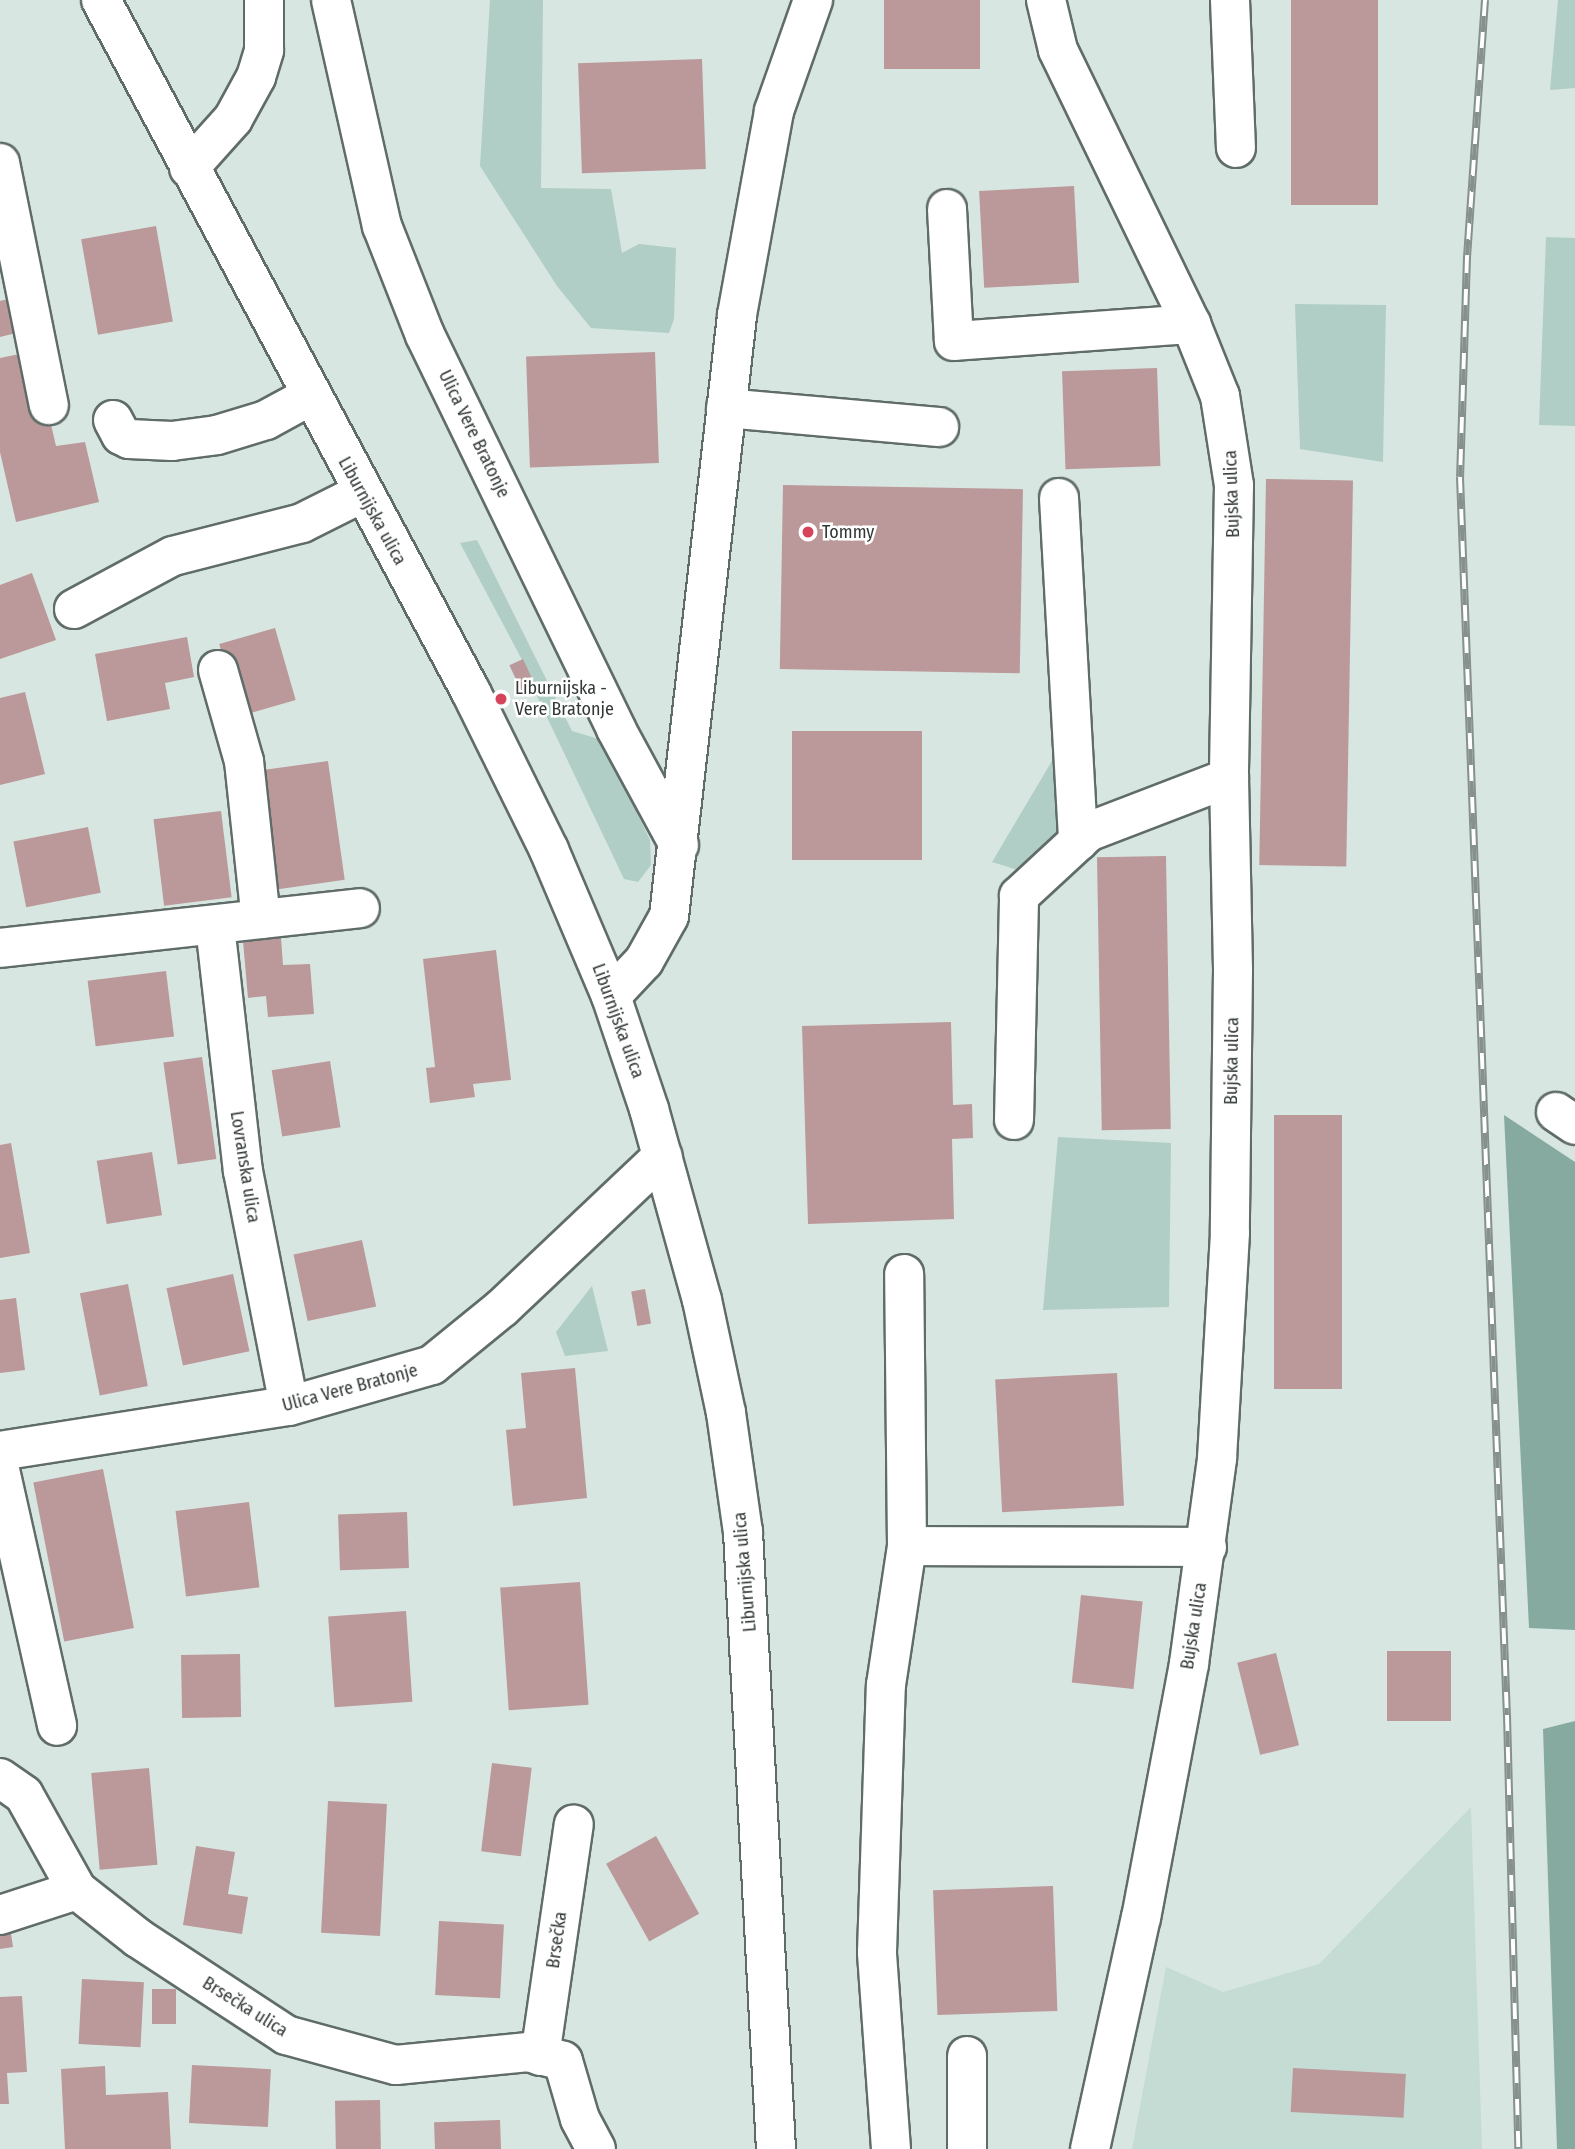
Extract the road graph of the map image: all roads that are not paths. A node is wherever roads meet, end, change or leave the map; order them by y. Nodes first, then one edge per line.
1 (102, 0) edge
2 (264, 0) edge
3 (331, 0) edge
4 (813, 0) edge
5 (1046, 0) edge
6 (1230, 0) edge
7 (1236, 148) dead end
8 (0, 163) edge
9 (190, 168) junction
10 (947, 209) dead end
11 (1191, 324) junction
12 (310, 396) junction
13 (49, 405) dead end
14 (726, 408) junction
15 (113, 419) dead end
16 (939, 426) dead end
17 (362, 493) junction
18 (1059, 498) dead end
19 (75, 609) dead end
20 (218, 670) dead end
21 (1229, 778) junction
22 (1078, 841) junction
23 (678, 845) junction
24 (360, 908) dead end
25 (261, 919) junction
26 (215, 926) junction
27 (0, 948) edge
28 (611, 996) junction
29 (1014, 1119) dead end
30 (663, 1156) junction
31 (904, 1274) dead end
32 (289, 1406) junction
33 (0, 1451) edge
34 (0, 1470) edge
35 (907, 1546) junction
36 (1207, 1547) junction
37 (57, 1726) dead end
38 (0, 1778) edge
39 (574, 1824) dead end
40 (77, 1890) junction
41 (0, 1915) edge
42 (540, 2056) junction
43 (967, 2056) dead end
44 (596, 2149) edge
45 (776, 2149) edge
46 (891, 2149) edge
47 (967, 2149) edge
48 (1090, 2149) edge

1 - 9 street, Liburnijska ulica
2 - 9 street
3 - 23 street, Ulica Vere Bratonje
4 - 14 street
5 - 11 street, Bujska ulica
6 - 7 street
8 - 13 street
9 - 12 street, Liburnijska ulica
10 - 11 street
11 - 21 street, Bujska ulica
12 - 15 street
12 - 17 street, Liburnijska ulica
14 - 16 street
14 - 23 street
17 - 19 street
17 - 28 street, Liburnijska ulica
18 - 22 street
20 - 25 street
21 - 22 street
21 - 36 street, Bujska ulica
22 - 29 street
23 - 28 street
24 - 25 street
25 - 26 street
26 - 27 street
26 - 32 street, Lovranska ulica
28 - 30 street, Liburnijska ulica
30 - 32 street, Ulica Vere Bratonje
30 - 45 street, Liburnijska ulica
31 - 35 street
32 - 33 street, Ulica Vere Bratonje
34 - 37 street
35 - 36 street
35 - 46 street
36 - 48 street, Bujska ulica
38 - 40 street, Brsečka ulica
39 - 42 street, Brsečka
40 - 41 street
40 - 42 street, Brsečka ulica
42 - 44 street, Brsečka ulica
43 - 47 street

